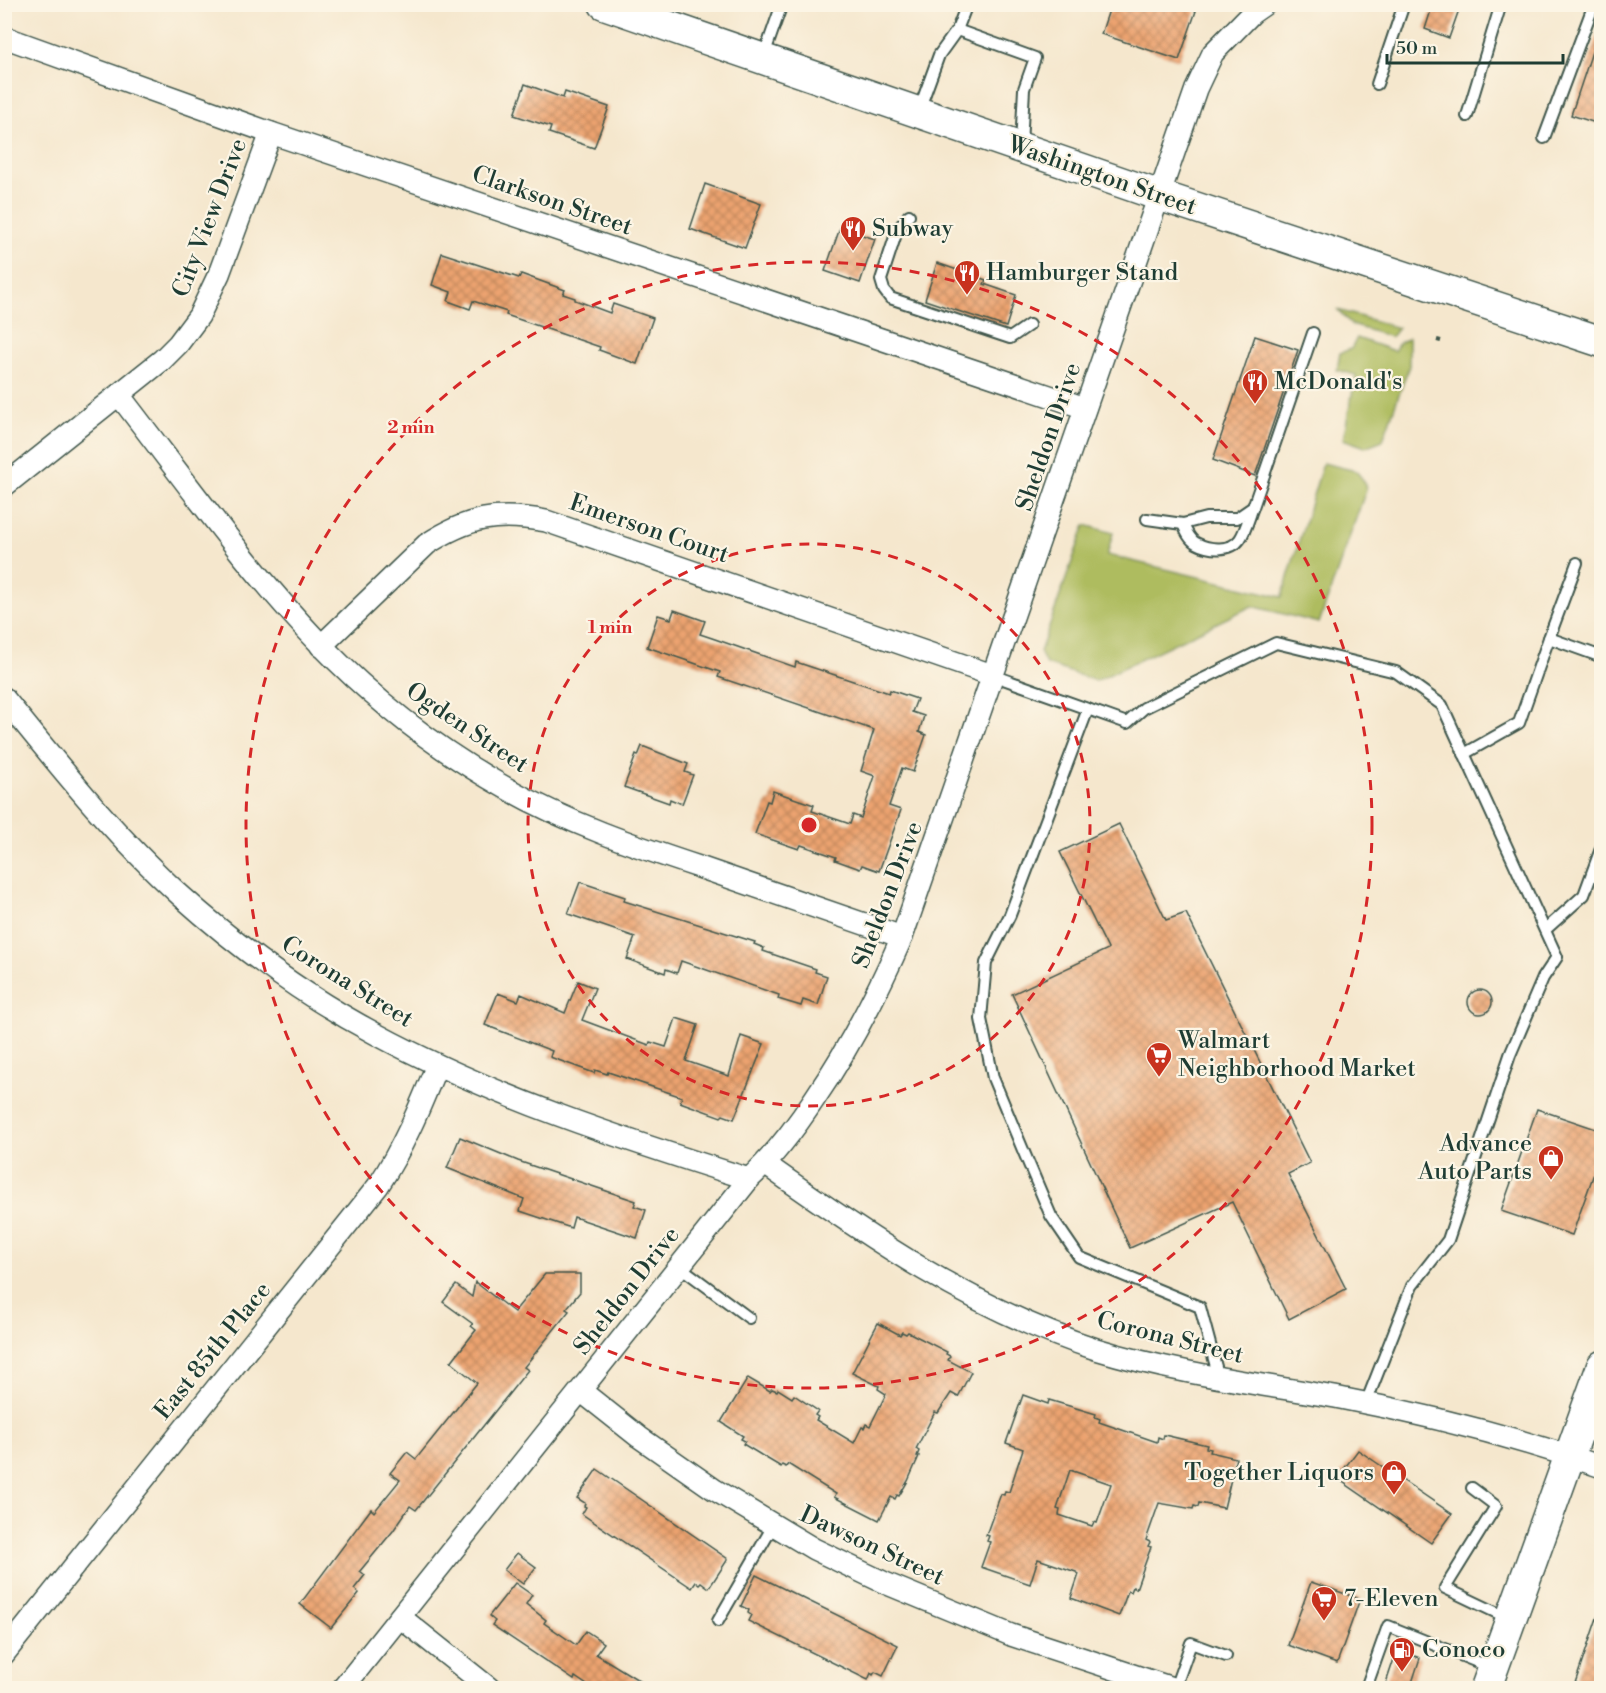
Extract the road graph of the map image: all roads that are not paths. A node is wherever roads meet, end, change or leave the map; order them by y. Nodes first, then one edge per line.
1 (604, 4) edge
2 (782, 4) edge
3 (967, 4) edge
4 (1265, 4) edge
5 (1404, 4) edge
6 (1502, 4) edge
7 (1594, 4) edge
8 (646, 11) edge
9 (957, 30) junction
10 (4, 36) edge
11 (763, 59) junction
12 (1377, 84) dead end
13 (918, 113) junction
14 (1467, 116) dead end
15 (271, 133) junction
16 (1544, 138) dead end
17 (1021, 148) junction
18 (1158, 195) junction
19 (909, 215) dead end
20 (1029, 326) dead end
21 (1313, 333) dead end
22 (1602, 342) edge
23 (119, 395) junction
24 (1085, 408) junction
25 (4, 486) edge
26 (1253, 507) junction
27 (1147, 519) dead end
28 (1183, 524) junction
29 (1577, 563) dead end
30 (1549, 638) junction
31 (321, 646) junction
32 (1602, 657) edge
33 (992, 675) junction
34 (4, 698) edge
35 (1088, 709) junction
36 (1464, 754) junction
37 (1602, 846) edge
38 (1545, 930) junction
39 (902, 937) junction
40 (437, 1065) junction
41 (765, 1164) junction
42 (749, 1179) junction
43 (679, 1266) junction
44 (749, 1318) dead end
45 (1602, 1366) edge
46 (1219, 1379) junction
47 (581, 1390) junction
48 (1366, 1403) junction
49 (1569, 1456) junction
50 (1602, 1467) edge
51 (1472, 1488) dead end
52 (773, 1526) junction
53 (400, 1617) junction
54 (1510, 1620) junction
55 (718, 1621) dead end
56 (4, 1654) edge
57 (1226, 1656) dead end
58 (1490, 1678) edge
59 (343, 1689) edge
60 (489, 1689) edge
61 (1174, 1689) edge
62 (1366, 1689) edge

1 - 8 main road, Washington Street
2 - 11 lane
3 - 9 lane
4 - 18 street, Sheldon Drive
5 - 12 lane
6 - 14 lane
7 - 16 lane
8 - 11 main road, Washington Street
9 - 13 lane
9 - 17 lane
10 - 15 street, Clarkson Street
11 - 13 main road, Washington Street
13 - 17 main road, Washington Street
15 - 23 street, City View Drive
15 - 24 street, Clarkson Street
17 - 18 main road, Washington Street
18 - 22 main road, Washington Street
18 - 24 street, Sheldon Drive
19 - 20 lane
21 - 26 lane
23 - 25 street, City View Drive
23 - 31 street, Ogden Street
24 - 33 street, Sheldon Drive
26 - 28 lane
26 - 28 lane
27 - 28 lane
29 - 30 lane
30 - 32 lane
30 - 36 lane
31 - 33 street, Emerson Court
31 - 39 street, Ogden Street
33 - 35 lane
33 - 39 street, Sheldon Drive
34 - 40 street, Corona Street
35 - 36 lane
35 - 46 lane
36 - 38 lane
37 - 38 lane
38 - 48 lane
39 - 41 street, Sheldon Drive
40 - 42 street, Corona Street
40 - 56 street, East 85th Place
41 - 42 street, Sheldon Drive
41 - 46 street, Corona Street
42 - 43 street, Sheldon Drive
43 - 44 lane
43 - 47 street, Sheldon Drive
45 - 49 main road
46 - 48 street, Corona Street
47 - 52 street, Dawson Street
47 - 53 street, Sheldon Drive
48 - 49 street, Corona Street
49 - 50 street, Corona Street
49 - 54 main road
51 - 54 lane
52 - 55 lane
52 - 61 street, Dawson Street
53 - 59 street, Sheldon Drive
53 - 60 street
54 - 58 main road
57 - 61 lane
58 - 62 lane

